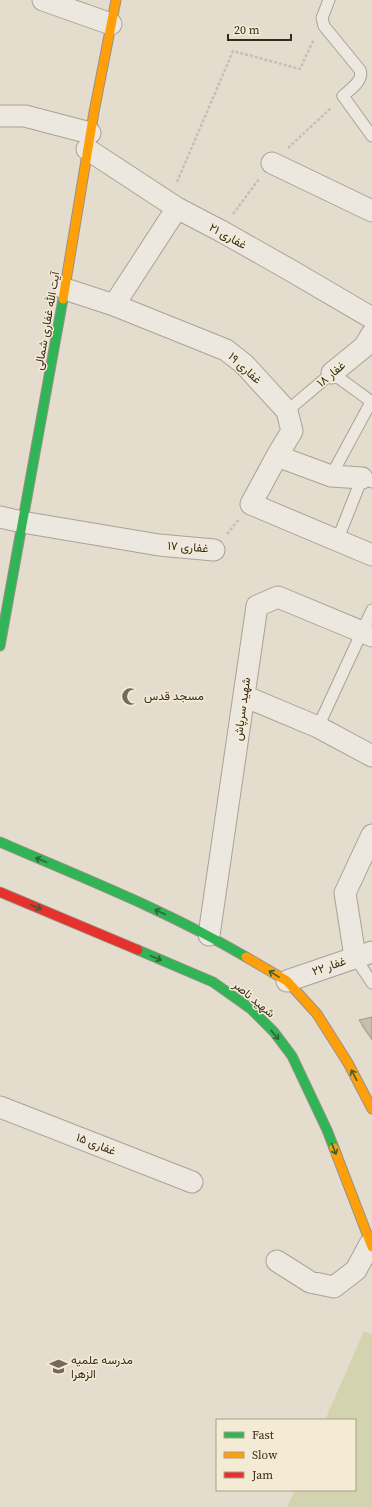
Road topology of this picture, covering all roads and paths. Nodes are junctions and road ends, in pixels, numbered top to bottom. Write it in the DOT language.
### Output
graph roads {
  1 [pos="43,0"];
  2 [pos="116,0"];
  3 [pos="329,0"];
  4 [pos="322,18"];
  5 [pos="111,24"];
  6 [pos="343,96"];
  7 [pos="0,116"];
  8 [pos="372,136"];
  9 [pos="89,141"];
  10 [pos="272,162"];
  11 [pos="172,205"];
  12 [pos="372,211"];
  13 [pos="221,231"];
  14 [pos="65,289"];
  15 [pos="114,305"];
  16 [pos="370,312"];
  17 [pos="372,334"];
  18 [pos="332,373"];
  19 [pos="371,402"];
  20 [pos="287,411"];
  21 [pos="277,456"];
  22 [pos="331,476"];
  23 [pos="367,480"];
  24 [pos="251,504"];
  25 [pos="0,517"];
  26 [pos="22,522"];
  27 [pos="338,541"];
  28 [pos="214,550"];
  29 [pos="372,555"];
  30 [pos="372,610"];
  31 [pos="367,634"];
  32 [pos="0,646"];
  33 [pos="244,696"];
  34 [pos="318,727"];
  35 [pos="372,756"];
  36 [pos="372,835"];
  37 [pos="0,842"];
  38 [pos="0,892"];
  39 [pos="209,935"];
  40 [pos="363,955"];
  41 [pos="287,981"];
  42 [pos="372,983"];
  43 [pos="0,1107"];
  44 [pos="372,1109"];
  45 [pos="192,1182"];
  46 [pos="372,1245"];
  47 [pos="277,1261"];
  1 -- 5 [label="street"];
  2 -- 5 [label="main road, آیت الله غفاری شمالی"];
  3 -- 4 [label="lane"];
  4 -- 6 [label="lane"];
  4 -- 11 [label="path"];
  5 -- 9 [label="main road, آیت الله غفاری شمالی"];
  6 -- 8 [label="lane"];
  6 -- 10 [label="path"];
  7 -- 9 [label="street, غفاری ۲۱"];
  9 -- 11 [label="street, غفاری ۲۱"];
  9 -- 14 [label="main road, آیت الله غفاری شمالی"];
  10 -- 12 [label="street"];
  10 -- 13 [label="path"];
  11 -- 13 [label="street, غفاری ۲۱"];
  11 -- 15 [label="street"];
  13 -- 16 [label="street, غفاری ۲۱"];
  14 -- 15 [label="street, غفاری ۱۹"];
  14 -- 26 [label="main road, آیت الله غفاری شمالی"];
  15 -- 20 [label="street, غفاری ۱۹"];
  17 -- 18 [label="street, غفار ۱۸"];
  18 -- 19 [label="lane"];
  18 -- 20 [label="lane, غفار ۱۸"];
  19 -- 22 [label="lane"];
  20 -- 21 [label="street, غفاری ۱۹"];
  21 -- 22 [label="street"];
  21 -- 24 [label="street, غفاری ۱۹"];
  22 -- 23 [label="street"];
  23 -- 27 [label="lane"];
  24 -- 27 [label="street"];
  24 -- 28 [label="path, غفاری ۱۷"];
  25 -- 26 [label="street, غفاری ۱۷"];
  26 -- 28 [label="street, غفاری ۱۷"];
  26 -- 32 [label="main road, آیت الله غفاری شمالی"];
  27 -- 29 [label="street"];
  30 -- 31 [label="lane"];
  31 -- 33 [label="street, شهید سرپاش"];
  31 -- 34 [label="lane"];
  33 -- 34 [label="street"];
  33 -- 39 [label="street, شهید سرپاش"];
  34 -- 35 [label="street"];
  36 -- 40 [label="street"];
  39 -- 37 [label="main road, one-way"];
  38 -- 46 [label="main road, شهید ناصر, one-way"];
  41 -- 39 [label="main road, one-way"];
  40 -- 41 [label="street, غفار ۲۲"];
  40 -- 42 [label="lane"];
  44 -- 41 [label="main road, one-way"];
  43 -- 45 [label="street, غفاری ۱۵"];
  46 -- 47 [label="street"];
}
